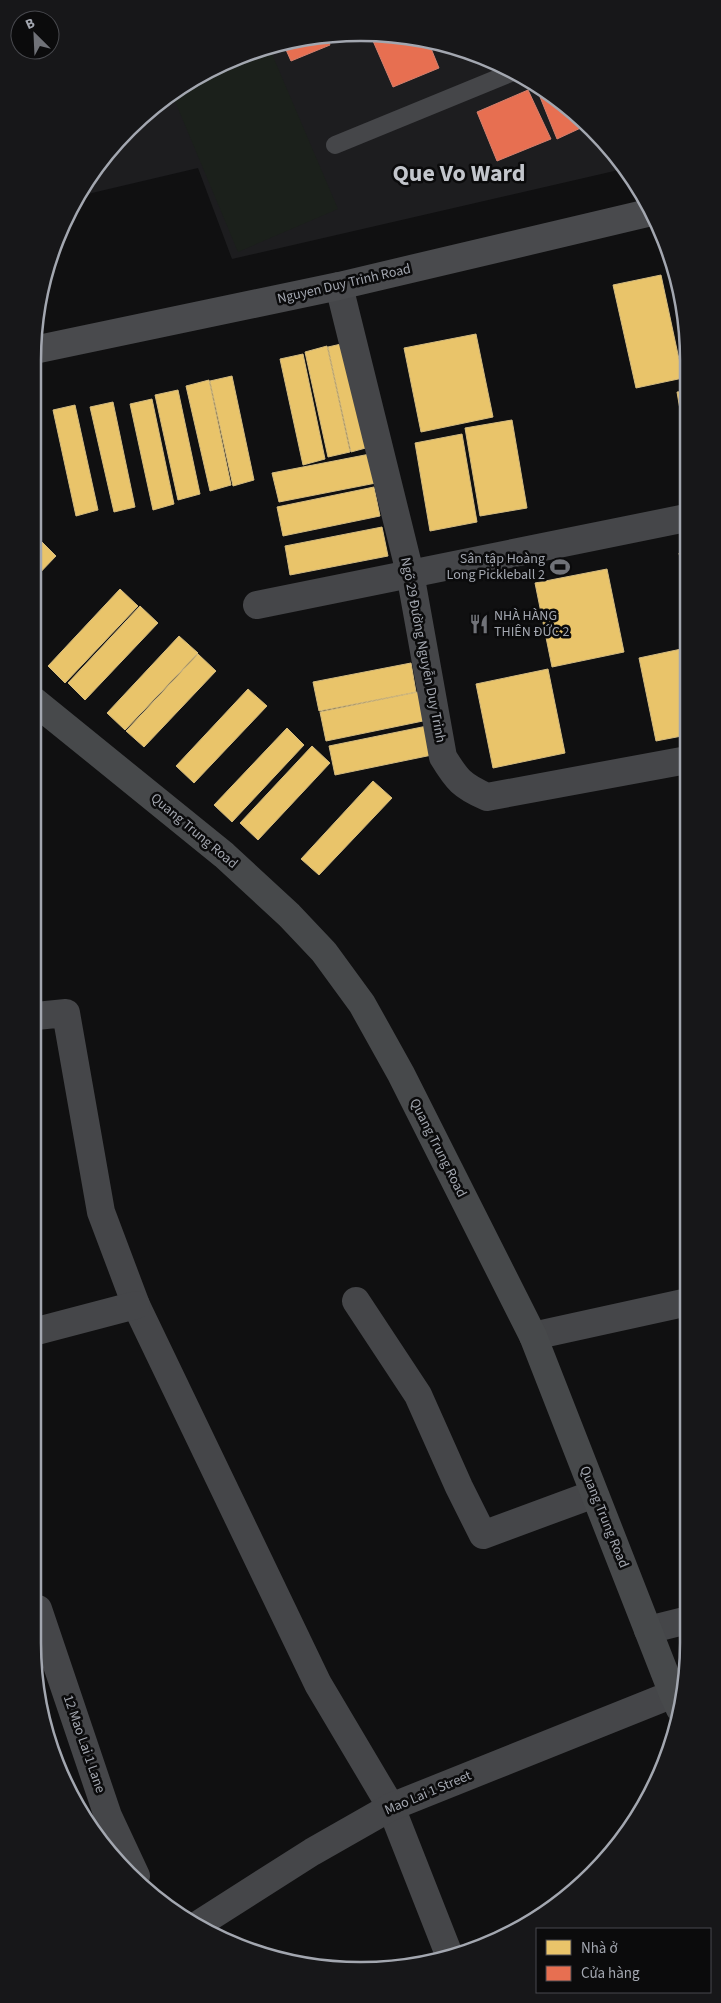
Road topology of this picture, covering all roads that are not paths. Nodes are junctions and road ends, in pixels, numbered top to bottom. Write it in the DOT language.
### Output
graph roads {
  1 [pos="505,75"];
  2 [pos="335,145"];
  3 [pos="644,214"];
  4 [pos="340,286"];
  5 [pos="42,348"];
  6 [pos="680,519"];
  7 [pos="410,573"];
  8 [pos="257,605"];
  9 [pos="41,706"];
  10 [pos="680,761"];
  11 [pos="41,1016"];
  12 [pos="356,1301"];
  13 [pos="680,1304"];
  14 [pos="136,1305"];
  15 [pos="41,1330"];
  16 [pos="533,1336"];
  17 [pos="594,1494"];
  18 [pos="41,1618"];
  19 [pos="680,1622"];
  20 [pos="648,1630"];
  21 [pos="675,1698"];
  22 [pos="674,1702"];
  23 [pos="391,1807"];
  24 [pos="130,1863"];
  25 [pos="204,1921"];
  26 [pos="447,1950"];
  1 -- 2 [label="lane"];
  3 -- 4 [label="street, Nguyen Duy Trinh Road"];
  4 -- 5 [label="street, Nguyen Duy Trinh Road"];
  4 -- 7 [label="street, Ngõ 29 Đường Nguyễn Duy Trinh"];
  6 -- 7 [label="street"];
  7 -- 8 [label="street"];
  7 -- 10 [label="street, Ngõ 29 Đường Nguyễn Duy Trinh"];
  9 -- 16 [label="main road, Quang Trung Road"];
  11 -- 14 [label="street"];
  12 -- 17 [label="street"];
  13 -- 16 [label="street"];
  14 -- 15 [label="street"];
  14 -- 23 [label="street"];
  16 -- 17 [label="main road, Quang Trung Road"];
  17 -- 20 [label="main road, Quang Trung Road"];
  18 -- 24 [label="street, 12 Mao Lai 1 Lane"];
  19 -- 20 [label="street"];
  20 -- 21 [label="main road, Quang Trung Road"];
  22 -- 23 [label="street, Mao Lai 1 Street"];
  23 -- 25 [label="street, Mao Lai 1 Street"];
  23 -- 26 [label="street"];
}
